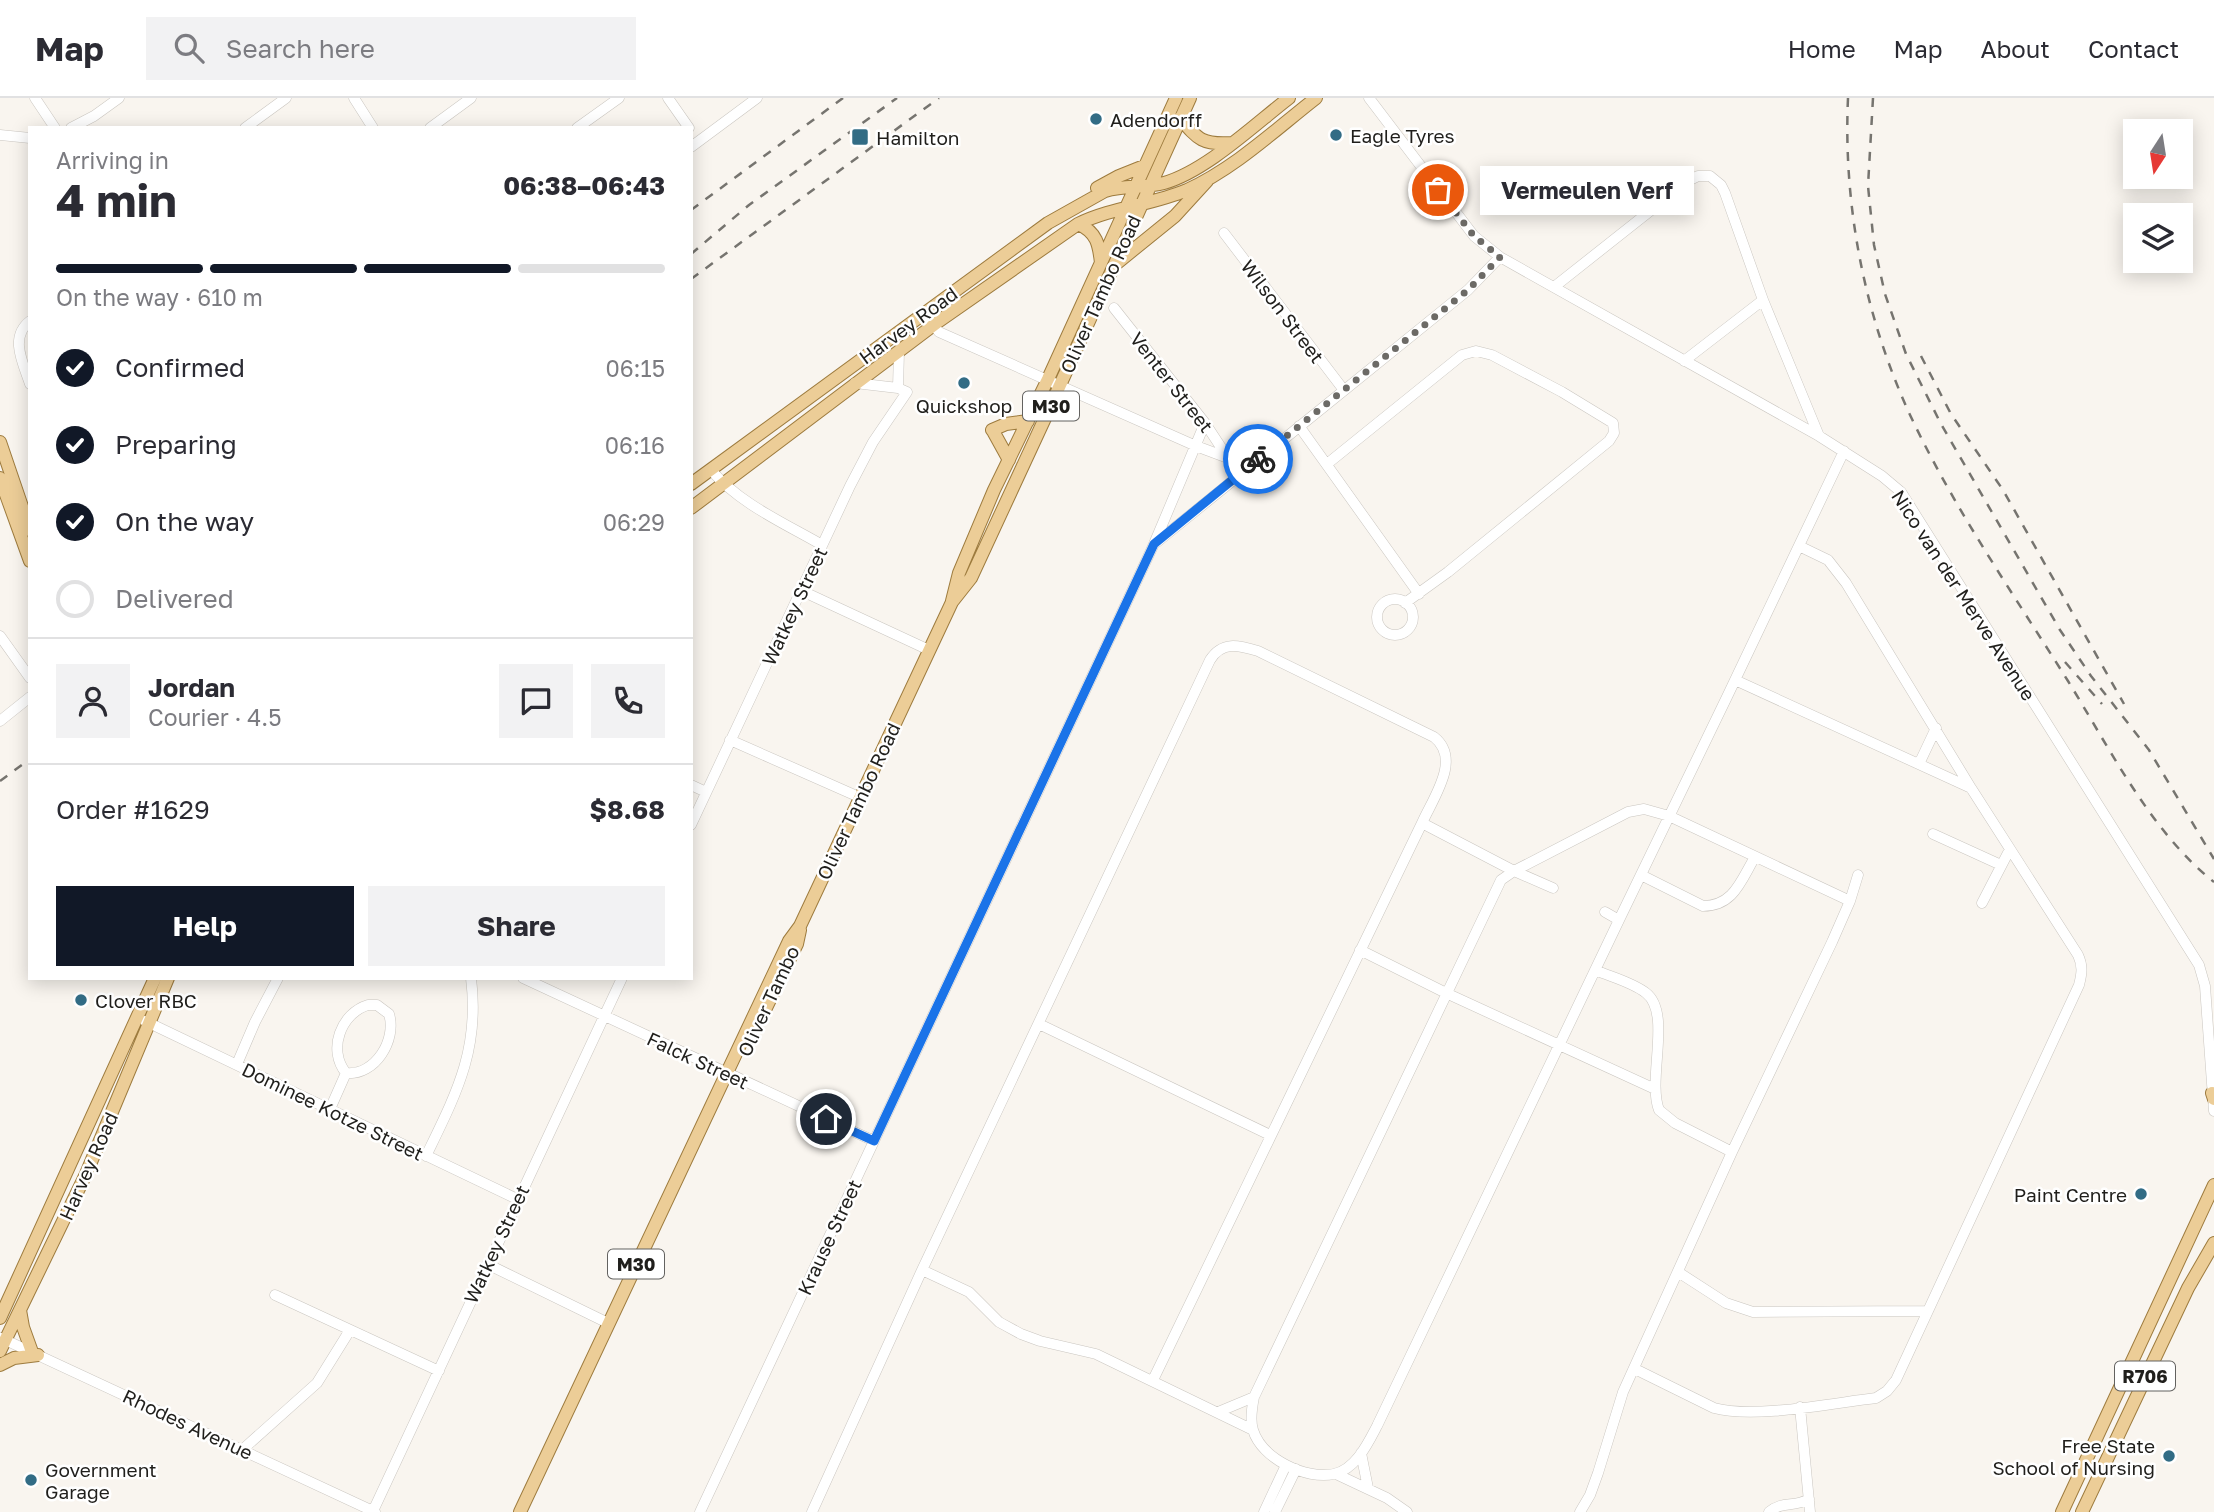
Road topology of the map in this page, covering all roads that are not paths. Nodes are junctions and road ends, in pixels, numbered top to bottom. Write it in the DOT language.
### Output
graph roads {
  1 [pos="35,98"];
  2 [pos="119,98"];
  3 [pos="286,98"];
  4 [pos="354,98"];
  5 [pos="471,98"];
  6 [pos="619,98"];
  7 [pos="668,98"];
  8 [pos="757,98"];
  9 [pos="1176,98"];
  10 [pos="1190,98"];
  11 [pos="1289,98"];
  12 [pos="1316,98"];
  13 [pos="1369,98"];
  14 [pos="1180,118"];
  15 [pos="54,126"];
  16 [pos="75,126"];
  17 [pos="248,126"];
  18 [pos="372,126"];
  19 [pos="433,126"];
  20 [pos="580,126"];
  21 [pos="688,126"];
  22 [pos="0,135"];
  23 [pos="28,138"];
  24 [pos="1231,143"];
  25 [pos="695,144"];
  26 [pos="1144,166"];
  27 [pos="1209,178"];
  28 [pos="1150,185"];
  29 [pos="1134,186"];
  30 [pos="1139,206"];
  31 [pos="1125,208"];
  32 [pos="1048,223"];
  33 [pos="1078,224"];
  34 [pos="1224,233"];
  35 [pos="1500,257"];
  36 [pos="1000,258"];
  37 [pos="1107,265"];
  38 [pos="1009,270"];
  39 [pos="1554,287"];
  40 [pos="1763,300"];
  41 [pos="1114,308"];
  42 [pos="928,311"];
  43 [pos="28,322"];
  44 [pos="933,325"];
  45 [pos="899,351"];
  46 [pos="1684,361"];
  47 [pos="28,376"];
  48 [pos="1054,382"];
  49 [pos="855,383"];
  50 [pos="1343,389"];
  51 [pos="903,390"];
  52 [pos="1028,421"];
  53 [pos="1205,423"];
  54 [pos="1299,426"];
  55 [pos="1819,436"];
  56 [pos="0,442"];
  57 [pos="1196,446"];
  58 [pos="1843,451"];
  59 [pos="1228,458"];
  60 [pos="1009,460"];
  61 [pos="1327,464"];
  62 [pos="1244,469"];
  63 [pos="711,470"];
  64 [pos="0,478"];
  65 [pos="693,483"];
  66 [pos="723,485"];
  67 [pos="693,507"];
  68 [pos="28,524"];
  69 [pos="1154,544"];
  70 [pos="822,545"];
  71 [pos="1799,546"];
  72 [pos="28,555"];
  73 [pos="802,591"];
  74 [pos="1419,594"];
  75 [pos="952,601"];
  76 [pos="1405,603"];
  77 [pos="0,636"];
  78 [pos="929,650"];
  79 [pos="28,675"];
  80 [pos="1735,680"];
  81 [pos="28,698"];
  82 [pos="0,721"];
  83 [pos="1936,728"];
  84 [pos="730,740"];
  85 [pos="1919,764"];
  86 [pos="693,786"];
  87 [pos="1972,788"];
  88 [pos="706,792"];
  89 [pos="859,797"];
  90 [pos="1669,816"];
  91 [pos="693,821"];
  92 [pos="1422,822"];
  93 [pos="1933,834"];
  94 [pos="2010,849"];
  95 [pos="1755,857"];
  96 [pos="2001,865"];
  97 [pos="1514,871"];
  98 [pos="1641,875"];
  99 [pos="1857,875"];
  100 [pos="1553,888"];
  101 [pos="1850,901"];
  102 [pos="1982,903"];
  103 [pos="1605,912"];
  104 [pos="1619,920"];
  105 [pos="800,926"];
  106 [pos="1360,950"];
  107 [pos="1595,970"];
  108 [pos="154,980"];
  109 [pos="167,980"];
  110 [pos="277,980"];
  111 [pos="471,980"];
  112 [pos="527,980"];
  113 [pos="621,980"];
  114 [pos="1446,993"];
  115 [pos="604,1016"];
  116 [pos="143,1020"];
  117 [pos="1039,1024"];
  118 [pos="1560,1044"];
  119 [pos="237,1064"];
  120 [pos="346,1073"];
  121 [pos="729,1074"];
  122 [pos="1655,1089"];
  123 [pos="2213,1096"];
  124 [pos="330,1109"];
  125 [pos="2214,1111"];
  126 [pos="1270,1135"];
  127 [pos="874,1141"];
  128 [pos="1732,1152"];
  129 [pos="426,1156"];
  130 [pos="2213,1189"];
  131 [pos="517,1199"];
  132 [pos="2214,1207"];
  133 [pos="2194,1227"];
  134 [pos="2214,1243"];
  135 [pos="487,1264"];
  136 [pos="922,1270"];
  137 [pos="1678,1272"];
  138 [pos="275,1295"];
  139 [pos="20,1309"];
  140 [pos="1928,1311"];
  141 [pos="0,1318"];
  142 [pos="608,1323"];
  143 [pos="350,1330"];
  144 [pos="2,1342"];
  145 [pos="35,1354"];
  146 [pos="0,1365"];
  147 [pos="1635,1369"];
  148 [pos="439,1371"];
  149 [pos="1153,1380"];
  150 [pos="1254,1397"];
  151 [pos="1800,1407"];
  152 [pos="1218,1412"];
  153 [pos="1253,1430"];
  154 [pos="242,1450"];
  155 [pos="1361,1453"];
  156 [pos="1291,1467"];
  157 [pos="1336,1474"];
  158 [pos="2076,1482"];
  159 [pos="1368,1488"];
  160 [pos="2091,1490"];
  161 [pos="1809,1499"];
  162 [pos="374,1512"];
  163 [pos="520,1512"];
  164 [pos="528,1512"];
  165 [pos="700,1512"];
  166 [pos="812,1512"];
  167 [pos="1264,1512"];
  168 [pos="1275,1512"];
  169 [pos="1407,1512"];
  170 [pos="1580,1512"];
  171 [pos="1769,1512"];
  172 [pos="1810,1512"];
  173 [pos="2062,1512"];
  174 [pos="2082,1512"];
  1 -- 15 [label="street"];
  2 -- 16 [label="street"];
  3 -- 17 [label="street"];
  4 -- 18 [label="street"];
  5 -- 19 [label="street"];
  6 -- 20 [label="street"];
  7 -- 21 [label="street"];
  8 -- 25 [label="street"];
  9 -- 26 [label="main road, Oliver Tambo Road / M30"];
  10 -- 14 [label="main road, Oliver Tambo Road / M30"];
  11 -- 24 [label="main road, Harvey Road"];
  12 -- 27 [label="main road"];
  13 -- 35 [label="street, Nico van der Merve Avenue"];
  14 -- 24 [label="main road"];
  14 -- 28 [label="main road, Oliver Tambo Road / M30"];
  22 -- 23 [label="street"];
  24 -- 28 [label="main road, Harvey Road"];
  26 -- 29 [label="main road, Oliver Tambo Road / M30"];
  26 -- 32 [label="main road"];
  27 -- 30 [label="main road, Harvey Road"];
  27 -- 37 [label="main road"];
  28 -- 29 [label="main road, Harvey Road"];
  28 -- 30 [label="main road, Oliver Tambo Road / M30"];
  29 -- 31 [label="main road, Oliver Tambo Road / M30"];
  29 -- 32 [label="main road, Harvey Road"];
  30 -- 31 [label="main road, Harvey Road"];
  30 -- 37 [label="main road, Oliver Tambo Road / M30"];
  31 -- 33 [label="main road, Harvey Road"];
  31 -- 37 [label="main road, Oliver Tambo Road / M30"];
  32 -- 36 [label="main road, Harvey Road"];
  33 -- 37 [label="main road"];
  33 -- 38 [label="main road, Harvey Road"];
  34 -- 50 [label="street, Wilson Street"];
  35 -- 39 [label="street, Nico van der Merve Avenue"];
  35 -- 50 [label="street, Krause Street"];
  36 -- 38 [label="main road"];
  36 -- 42 [label="main road, Harvey Road"];
  37 -- 48 [label="main road, Oliver Tambo Road / M30"];
  38 -- 44 [label="main road, Harvey Road"];
  39 -- 40 [label="street"];
  39 -- 46 [label="street, Nico van der Merve Avenue"];
  40 -- 46 [label="street"];
  40 -- 55 [label="street"];
  41 -- 53 [label="street, Venter Street"];
  42 -- 44 [label="street"];
  42 -- 63 [label="main road, Harvey Road"];
  43 -- 47 [label="street"];
  44 -- 45 [label="main road, Harvey Road"];
  44 -- 48 [label="street"];
  45 -- 49 [label="main road, Harvey Road"];
  45 -- 51 [label="street"];
  46 -- 55 [label="street, Nico van der Merve Avenue"];
  48 -- 52 [label="main road, Oliver Tambo Road / M30"];
  48 -- 57 [label="street"];
  48 -- 75 [label="main road, Oliver Tambo Road / M30"];
  49 -- 51 [label="street"];
  49 -- 66 [label="main road, Harvey Road"];
  50 -- 54 [label="street, Krause Street"];
  51 -- 70 [label="street, Watkey Street"];
  52 -- 60 [label="main road, Oliver Tambo Road / M30"];
  52 -- 60 [label="main road"];
  53 -- 57 [label="street, Krause Street"];
  53 -- 59 [label="street, Venter Street"];
  54 -- 61 [label="street"];
  54 -- 62 [label="street, Krause Street"];
  55 -- 58 [label="street, Nico van der Merve Avenue"];
  56 -- 68 [label="main road"];
  57 -- 59 [label="street"];
  57 -- 69 [label="street, Krause Street"];
  58 -- 71 [label="street"];
  58 -- 123 [label="street, Nico van der Merve Avenue"];
  59 -- 62 [label="street"];
  60 -- 75 [label="main road, Oliver Tambo Road / M30"];
  61 -- 74 [label="street"];
  61 -- 74 [label="street"];
  62 -- 69 [label="street, Krause Street"];
  63 -- 65 [label="main road, Harvey Road"];
  63 -- 66 [label="street"];
  64 -- 72 [label="main road"];
  66 -- 67 [label="main road, Harvey Road"];
  66 -- 70 [label="street"];
  69 -- 127 [label="street, Krause Street"];
  70 -- 73 [label="street, Watkey Street"];
  71 -- 80 [label="street"];
  71 -- 83 [label="street"];
  73 -- 78 [label="street"];
  73 -- 84 [label="street, Watkey Street"];
  74 -- 76 [label="street"];
  75 -- 78 [label="main road, Oliver Tambo Road / M30"];
  77 -- 79 [label="street"];
  78 -- 89 [label="main road, Oliver Tambo Road / M30"];
  80 -- 85 [label="street"];
  80 -- 90 [label="street"];
  81 -- 82 [label="street"];
  83 -- 85 [label="street"];
  83 -- 87 [label="street"];
  84 -- 88 [label="street, Watkey Street"];
  84 -- 89 [label="street"];
  85 -- 87 [label="street"];
  86 -- 88 [label="street"];
  87 -- 94 [label="street"];
  88 -- 91 [label="street, Watkey Street"];
  89 -- 105 [label="main road, Oliver Tambo Road / M30"];
  90 -- 95 [label="street"];
  90 -- 97 [label="street"];
  90 -- 98 [label="street"];
  92 -- 97 [label="street"];
  92 -- 106 [label="street"];
  92 -- 117 [label="street"];
  93 -- 96 [label="street"];
  94 -- 96 [label="street"];
  94 -- 140 [label="street"];
  95 -- 98 [label="street"];
  95 -- 101 [label="street"];
  96 -- 102 [label="street"];
  97 -- 100 [label="street"];
  97 -- 114 [label="street"];
  98 -- 104 [label="street"];
  99 -- 101 [label="street"];
  101 -- 128 [label="street"];
  103 -- 104 [label="street"];
  104 -- 107 [label="street"];
  105 -- 121 [label="main road, Oliver Tambo / M30"];
  106 -- 114 [label="street"];
  106 -- 126 [label="street"];
  107 -- 118 [label="street"];
  107 -- 122 [label="street"];
  108 -- 116 [label="main road, Harvey Road"];
  109 -- 116 [label="main road, Harvey Road"];
  110 -- 119 [label="street"];
  111 -- 129 [label="street"];
  112 -- 115 [label="street, Falck Street"];
  113 -- 115 [label="street, Watkey Street"];
  114 -- 118 [label="street"];
  114 -- 150 [label="street"];
  115 -- 121 [label="street, Falck Street"];
  115 -- 131 [label="street, Watkey Street"];
  116 -- 119 [label="street, Dominee Kotze Street"];
  116 -- 139 [label="main road, Harvey Road"];
  116 -- 141 [label="main road, Harvey Road"];
  117 -- 126 [label="street"];
  117 -- 136 [label="street"];
  118 -- 122 [label="street"];
  118 -- 155 [label="street"];
  119 -- 124 [label="street, Dominee Kotze Street"];
  120 -- 120 [label="street"];
  120 -- 124 [label="street"];
  121 -- 127 [label="street, Falck Street"];
  121 -- 142 [label="main road, Oliver Tambo / M30"];
  121 -- 164 [label="main road, Oliver Tambo / M30"];
  122 -- 128 [label="street"];
  123 -- 125 [label="street, Nico van der Merve Avenue"];
  124 -- 129 [label="street, Dominee Kotze Street"];
  126 -- 149 [label="street"];
  127 -- 165 [label="street, Krause Street"];
  128 -- 137 [label="street"];
  129 -- 131 [label="street, Dominee Kotze Street"];
  130 -- 133 [label="main road, R706"];
  131 -- 135 [label="street, Watkey Street"];
  132 -- 133 [label="main road"];
  133 -- 158 [label="main road, R706"];
  134 -- 160 [label="main road, R706"];
  135 -- 142 [label="street"];
  135 -- 148 [label="street, Watkey Street"];
  136 -- 149 [label="street"];
  136 -- 166 [label="street"];
  137 -- 140 [label="street"];
  137 -- 147 [label="street"];
  138 -- 143 [label="street"];
  139 -- 144 [label="main road, Harvey Road"];
  139 -- 145 [label="main road"];
  140 -- 151 [label="street"];
  142 -- 163 [label="main road, Oliver Tambo / M30"];
  143 -- 148 [label="street"];
  143 -- 154 [label="street"];
  144 -- 145 [label="street, Rhodes Avenue"];
  145 -- 146 [label="main road"];
  145 -- 154 [label="street, Rhodes Avenue"];
  147 -- 151 [label="street"];
  147 -- 170 [label="street"];
  148 -- 162 [label="street, Watkey Street"];
  149 -- 152 [label="street"];
  150 -- 152 [label="street"];
  150 -- 153 [label="street"];
  151 -- 161 [label="street"];
  152 -- 153 [label="street"];
  153 -- 156 [label="street"];
  154 -- 162 [label="street, Rhodes Avenue"];
  155 -- 157 [label="street"];
  155 -- 159 [label="street"];
  156 -- 157 [label="street"];
  156 -- 167 [label="street"];
  156 -- 168 [label="street"];
  157 -- 159 [label="street"];
  158 -- 160 [label="main road"];
  158 -- 173 [label="main road, R706"];
  159 -- 169 [label="street"];
  160 -- 174 [label="main road, R706"];
  161 -- 171 [label="street"];
  161 -- 172 [label="street"];
}
